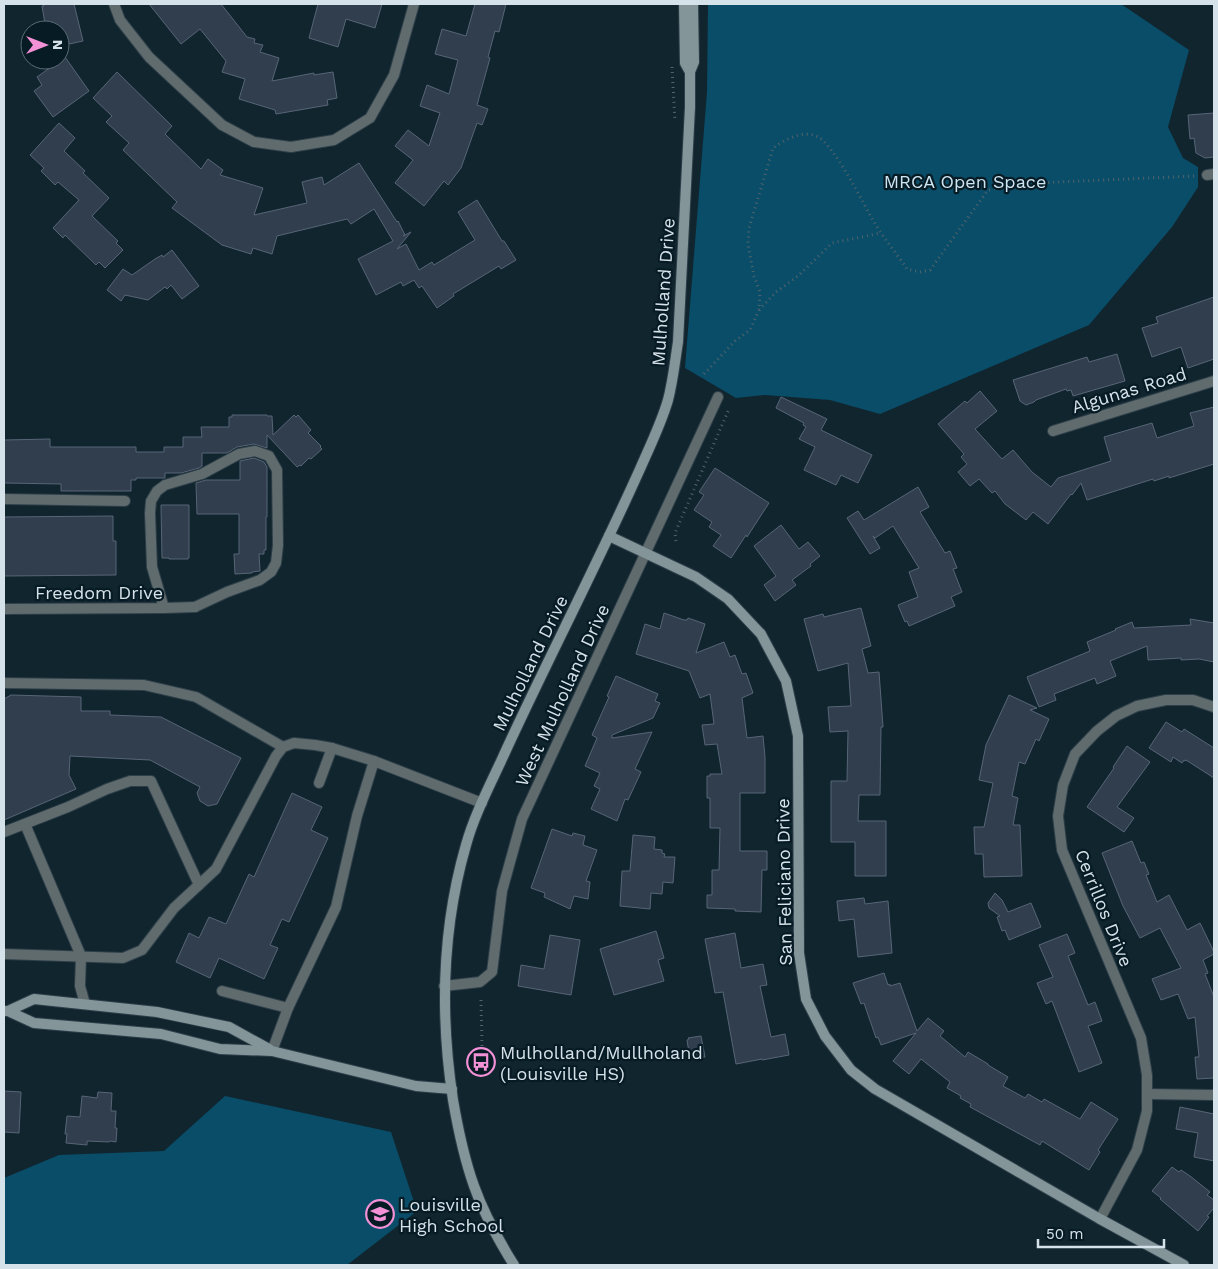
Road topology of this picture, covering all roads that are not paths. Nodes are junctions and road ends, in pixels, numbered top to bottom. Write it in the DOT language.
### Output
graph roads {
  1 [pos="114,4"];
  2 [pos="414,4"];
  3 [pos="684,4"];
  4 [pos="693,4"];
  5 [pos="690,72"];
  6 [pos="1214,381"];
  7 [pos="718,397"];
  8 [pos="1053,431"];
  9 [pos="4,499"];
  10 [pos="125,501"];
  11 [pos="609,536"];
  12 [pos="646,553"];
  13 [pos="164,608"];
  14 [pos="4,609"];
  15 [pos="4,683"];
  16 [pos="1214,706"];
  17 [pos="283,747"];
  18 [pos="332,748"];
  19 [pos="374,761"];
  20 [pos="319,783"];
  21 [pos="482,803"];
  22 [pos="25,824"];
  23 [pos="4,832"];
  24 [pos="199,885"];
  25 [pos="4,954"];
  26 [pos="81,956"];
  27 [pos="444,986"];
  28 [pos="222,991"];
  29 [pos="85,1004"];
  30 [pos="288,1008"];
  31 [pos="6,1011"];
  32 [pos="272,1050"];
  33 [pos="452,1089"];
  34 [pos="1147,1094"];
  35 [pos="1214,1095"];
  36 [pos="1100,1219"];
  37 [pos="514,1265"];
  38 [pos="1184,1265"];
  1 -- 2 [label="street"];
  3 -- 5 [label="main road, Mulholland Drive"];
  4 -- 5 [label="main road, Mulholland Drive"];
  5 -- 11 [label="main road, Mulholland Drive"];
  6 -- 8 [label="street, Algunas Road"];
  7 -- 12 [label="street, West Mulholland Drive"];
  9 -- 10 [label="street"];
  11 -- 12 [label="main road, San Feliciano Drive"];
  11 -- 21 [label="main road, Mulholland Drive"];
  12 -- 27 [label="street, West Mulholland Drive"];
  12 -- 36 [label="main road, San Feliciano Drive"];
  13 -- 13 [label="street, Freedom Drive"];
  13 -- 14 [label="street, Freedom Drive"];
  15 -- 17 [label="street"];
  16 -- 34 [label="street, Cerrillos Drive"];
  17 -- 18 [label="street"];
  17 -- 24 [label="street"];
  18 -- 19 [label="street"];
  18 -- 20 [label="street"];
  19 -- 21 [label="street"];
  19 -- 30 [label="street"];
  21 -- 27 [label="main road, Mulholland Drive"];
  22 -- 23 [label="street"];
  22 -- 24 [label="street"];
  22 -- 26 [label="street"];
  24 -- 26 [label="street"];
  25 -- 26 [label="street"];
  26 -- 29 [label="street"];
  27 -- 33 [label="main road, Mulholland Drive"];
  28 -- 30 [label="street"];
  29 -- 31 [label="main road"];
  29 -- 32 [label="main road"];
  30 -- 32 [label="street"];
  31 -- 32 [label="main road"];
  32 -- 33 [label="main road"];
  33 -- 37 [label="main road, Mulholland Drive"];
  34 -- 35 [label="street"];
  34 -- 36 [label="street, Cerrillos Drive"];
  36 -- 38 [label="main road, San Feliciano Drive"];
}
